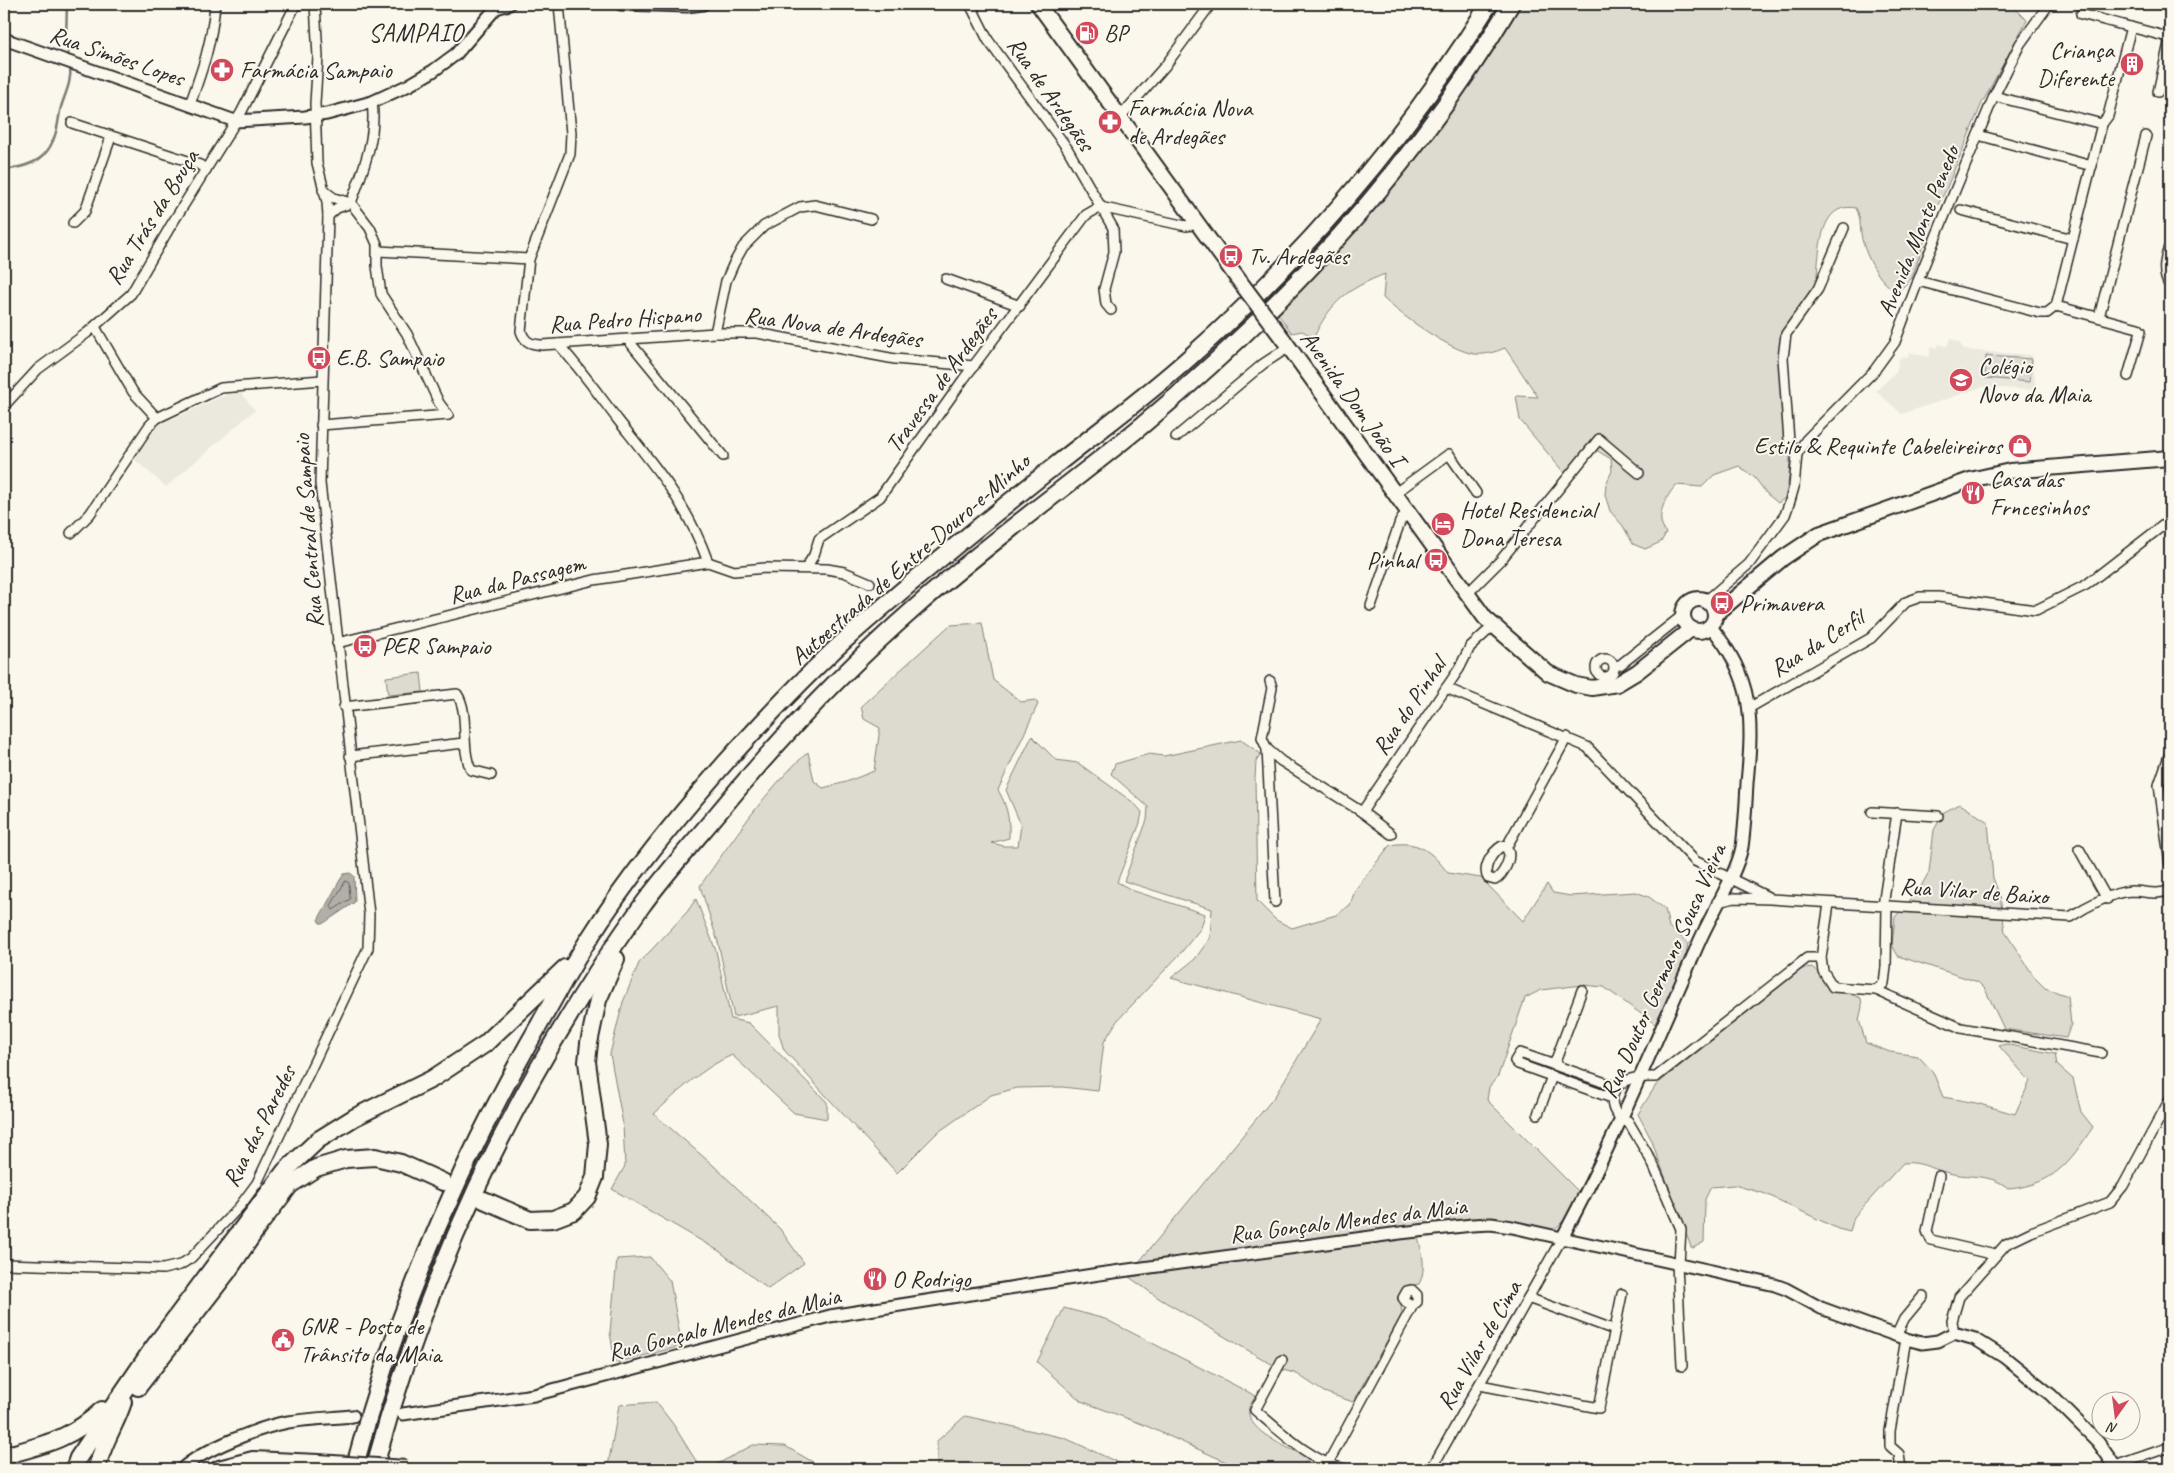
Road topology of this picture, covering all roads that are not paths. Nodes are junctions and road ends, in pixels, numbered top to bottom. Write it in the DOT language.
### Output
graph roads {
  1 [pos="216,4"];
  2 [pos="296,4"];
  3 [pos="316,4"];
  4 [pos="509,4"];
  5 [pos="558,4"];
  6 [pos="621,4"];
  7 [pos="703,4"];
  8 [pos="970,4"];
  9 [pos="1038,4"];
  10 [pos="1211,4"];
  11 [pos="1489,4"];
  12 [pos="1511,4"];
  13 [pos="2049,4"];
  14 [pos="492,6"];
  15 [pos="2081,14"];
  16 [pos="2131,27"];
  17 [pos="4,39"];
  18 [pos="2158,92"];
  19 [pos="1994,96"];
  20 [pos="372,102"];
  21 [pos="190,104"];
  22 [pos="315,116"];
  23 [pos="1121,116"];
  24 [pos="235,121"];
  25 [pos="72,123"];
  26 [pos="2102,124"];
  27 [pos="1978,135"];
  28 [pos="2146,136"];
  29 [pos="111,137"];
  30 [pos="2092,166"];
  31 [pos="206,170"];
  32 [pos="324,190"];
  33 [pos="351,203"];
  34 [pos="1100,207"];
  35 [pos="1961,210"];
  36 [pos="328,216"];
  37 [pos="872,218"];
  38 [pos="73,223"];
  39 [pos="1198,224"];
  40 [pos="1844,228"];
  41 [pos="2073,239"];
  42 [pos="2170,244"];
  43 [pos="378,251"];
  44 [pos="529,259"];
  45 [pos="946,279"];
  46 [pos="1918,281"];
  47 [pos="2170,286"];
  48 [pos="1020,306"];
  49 [pos="2056,306"];
  50 [pos="1111,310"];
  51 [pos="2099,316"];
  52 [pos="95,327"];
  53 [pos="716,333"];
  54 [pos="628,340"];
  55 [pos="1286,343"];
  56 [pos="558,344"];
  57 [pos="974,366"];
  58 [pos="2128,376"];
  59 [pos="322,380"];
  60 [pos="4,406"];
  61 [pos="157,418"];
  62 [pos="320,425"];
  63 [pos="1176,437"];
  64 [pos="1797,454"];
  65 [pos="722,456"];
  66 [pos="2170,458"];
  67 [pos="1638,472"];
  68 [pos="1476,493"];
  69 [pos="1394,494"];
  70 [pos="1407,511"];
  71 [pos="2170,520"];
  72 [pos="71,533"];
  73 [pos="708,562"];
  74 [pos="806,568"];
  75 [pos="870,583"];
  76 [pos="1723,585"];
  77 [pos="1467,594"];
  78 [pos="1735,597"];
  79 [pos="1707,600"];
  80 [pos="1371,606"];
  81 [pos="1683,615"];
  82 [pos="1713,621"];
  83 [pos="1493,626"];
  84 [pos="1691,629"];
  85 [pos="337,643"];
  86 [pos="1614,666"];
  87 [pos="1270,681"];
  88 [pos="1446,688"];
  89 [pos="344,706"];
  90 [pos="1749,708"];
  91 [pos="1567,737"];
  92 [pos="464,742"];
  93 [pos="1266,749"];
  94 [pos="2170,753"];
  95 [pos="350,756"];
  96 [pos="491,775"];
  97 [pos="1362,812"];
  98 [pos="1872,812"];
  99 [pos="1897,813"];
  100 [pos="1938,816"];
  101 [pos="1391,834"];
  102 [pos="1506,848"];
  103 [pos="2079,849"];
  104 [pos="2170,864"];
  105 [pos="1729,879"];
  106 [pos="2170,890"];
  107 [pos="1770,899"];
  108 [pos="2107,899"];
  109 [pos="1275,902"];
  110 [pos="1717,902"];
  111 [pos="1829,904"];
  112 [pos="642,905"];
  113 [pos="1885,906"];
  114 [pos="587,941"];
  115 [pos="1821,958"];
  116 [pos="360,963"];
  117 [pos="1582,990"];
  118 [pos="1876,990"];
  119 [pos="2101,1053"];
  120 [pos="1554,1065"];
  121 [pos="1552,1076"];
  122 [pos="1640,1077"];
  123 [pos="1617,1088"];
  124 [pos="1612,1098"];
  125 [pos="2170,1099"];
  126 [pos="1538,1114"];
  127 [pos="1621,1120"];
  128 [pos="1939,1176"];
  129 [pos="443,1182"];
  130 [pos="484,1200"];
  131 [pos="1562,1238"];
  132 [pos="1995,1255"];
  133 [pos="4,1264"];
  134 [pos="1678,1264"];
  135 [pos="1622,1294"];
  136 [pos="1923,1296"];
  137 [pos="1528,1298"];
  138 [pos="1413,1305"];
  139 [pos="1615,1330"];
  140 [pos="1954,1333"];
  141 [pos="1901,1337"];
  142 [pos="1282,1360"];
  143 [pos="1682,1366"];
  144 [pos="130,1381"];
  145 [pos="1480,1385"];
  146 [pos="123,1402"];
  147 [pos="403,1414"];
  148 [pos="354,1416"];
  149 [pos="2170,1447"];
  150 [pos="4,1456"];
  151 [pos="1328,1463"];
  152 [pos="2116,1467"];
  153 [pos="74,1469"];
  154 [pos="82,1469"];
  155 [pos="97,1469"];
  156 [pos="182,1469"];
  157 [pos="218,1469"];
  158 [pos="354,1469"];
  159 [pos="374,1469"];
  160 [pos="406,1469"];
  161 [pos="1345,1469"];
  162 [pos="1428,1469"];
  163 [pos="1901,1469"];
  1 -- 21 [label="street"];
  2 -- 24 [label="street, Rua Trás da Bouça"];
  3 -- 22 [label="street, Rua Central de Sampaio"];
  4 -- 14 [label="street, Rua Simões Lopes"];
  5 -- 44 [label="street, Rua Pedro Hispano"];
  6 -- 7 [label="street"];
  8 -- 34 [label="street, Rua de Ardegães"];
  9 -- 23 [label="main road, Avenida Dom João I"];
  10 -- 23 [label="street"];
  11 -- 114 [label="highway, Autoestrada de Entre-Douro-e-Minho"];
  12 -- 112 [label="highway, Autoestrada de Entre-Douro-e-Minho"];
  13 -- 19 [label="street, Avenida Monte Penedo"];
  14 -- 20 [label="street, Rua Simões Lopes"];
  15 -- 16 [label="street"];
  16 -- 18 [label="street"];
  16 -- 26 [label="street"];
  17 -- 21 [label="street, Rua Simões Lopes"];
  19 -- 26 [label="street"];
  19 -- 27 [label="street, Avenida Monte Penedo"];
  20 -- 22 [label="street, Rua Simões Lopes"];
  20 -- 33 [label="street"];
  21 -- 24 [label="street, Rua Simões Lopes"];
  22 -- 24 [label="street, Rua Simões Lopes"];
  22 -- 32 [label="street, Rua Central de Sampaio"];
  23 -- 39 [label="main road, Avenida Dom João I"];
  24 -- 31 [label="street, Rua Trás da Bouça"];
  25 -- 29 [label="street"];
  26 -- 30 [label="street"];
  27 -- 30 [label="street"];
  27 -- 46 [label="street, Avenida Monte Penedo"];
  28 -- 51 [label="street"];
  29 -- 31 [label="street"];
  29 -- 38 [label="street"];
  30 -- 41 [label="street"];
  31 -- 52 [label="street, Rua Trás da Bouça"];
  32 -- 33 [label="street"];
  32 -- 36 [label="street, Rua Central de Sampaio"];
  33 -- 36 [label="street"];
  33 -- 43 [label="street"];
  34 -- 39 [label="street"];
  34 -- 48 [label="street, Travessa de Ardegães"];
  34 -- 50 [label="street, Rua de Ardegães"];
  35 -- 41 [label="street"];
  36 -- 59 [label="street, Rua Central de Sampaio"];
  37 -- 53 [label="street"];
  39 -- 55 [label="main road, Avenida Dom João I, bridge"];
  40 -- 64 [label="street"];
  41 -- 49 [label="street"];
  42 -- 47 [label="street"];
  43 -- 44 [label="street"];
  43 -- 62 [label="street"];
  44 -- 56 [label="street, Rua Pedro Hispano"];
  45 -- 48 [label="street"];
  46 -- 49 [label="street"];
  46 -- 64 [label="street, Avenida Monte Penedo"];
  48 -- 57 [label="street, Travessa de Ardegães"];
  49 -- 51 [label="street"];
  51 -- 58 [label="street"];
  52 -- 60 [label="street, Rua Trás da Bouça"];
  52 -- 61 [label="street"];
  53 -- 54 [label="street, Rua Pedro Hispano"];
  53 -- 57 [label="street, Rua Nova de Ardegães"];
  54 -- 56 [label="street, Rua Pedro Hispano"];
  54 -- 65 [label="street"];
  55 -- 63 [label="street"];
  55 -- 69 [label="main road, Avenida Dom João I"];
  56 -- 73 [label="street"];
  57 -- 74 [label="street, Travessa de Ardegães"];
  59 -- 61 [label="street"];
  59 -- 62 [label="street, Rua Central de Sampaio"];
  61 -- 72 [label="street"];
  62 -- 85 [label="street, Rua Central de Sampaio"];
  64 -- 76 [label="street"];
  66 -- 78 [label="main road"];
  67 -- 77 [label="street"];
  68 -- 69 [label="street"];
  69 -- 70 [label="main road, Avenida Dom João I"];
  70 -- 77 [label="main road, Avenida Dom João I"];
  70 -- 80 [label="street"];
  71 -- 90 [label="street, Rua da Cerfil"];
  73 -- 74 [label="street"];
  73 -- 85 [label="street, Rua da Passagem"];
  74 -- 75 [label="street"];
  76 -- 78 [label="street"];
  76 -- 79 [label="street"];
  77 -- 83 [label="main road, Avenida Dom João I"];
  78 -- 82 [label="main road"];
  79 -- 81 [label="main road"];
  79 -- 82 [label="main road"];
  81 -- 84 [label="main road"];
  81 -- 86 [label="street"];
  82 -- 84 [label="main road"];
  82 -- 90 [label="street, Rua Doutor Germano Sousa Vieira"];
  83 -- 84 [label="main road, Avenida Dom João I"];
  83 -- 88 [label="street, Rua do Pinhal"];
  85 -- 89 [label="street, Rua Central de Sampaio"];
  87 -- 93 [label="street"];
  88 -- 91 [label="street, Rua Vilar de Baixo"];
  88 -- 97 [label="street, Rua do Pinhal"];
  89 -- 92 [label="street"];
  89 -- 95 [label="street, Rua Central de Sampaio"];
  90 -- 105 [label="street, Rua Doutor Germano Sousa Vieira"];
  91 -- 102 [label="street"];
  91 -- 105 [label="street, Rua Vilar de Baixo"];
  92 -- 95 [label="street"];
  92 -- 96 [label="street"];
  93 -- 97 [label="street"];
  93 -- 109 [label="street"];
  94 -- 104 [label="street"];
  95 -- 116 [label="street, Rua Central de Sampaio"];
  97 -- 101 [label="street"];
  98 -- 99 [label="street"];
  99 -- 100 [label="street"];
  99 -- 113 [label="street"];
  103 -- 108 [label="street"];
  105 -- 107 [label="street, Rua Vilar de Baixo"];
  105 -- 110 [label="street, Rua Doutor Germano Sousa Vieira"];
  106 -- 108 [label="street, Rua Vilar de Baixo"];
  107 -- 110 [label="street, Rua Vilar de Baixo"];
  107 -- 111 [label="street, Rua Vilar de Baixo"];
  108 -- 113 [label="street, Rua Vilar de Baixo"];
  110 -- 122 [label="street, Rua Doutor Germano Sousa Vieira"];
  111 -- 113 [label="street, Rua Vilar de Baixo"];
  111 -- 115 [label="street"];
  112 -- 130 [label="highway"];
  112 -- 159 [label="highway, Autoestrada de Entre-Douro-e-Minho"];
  113 -- 118 [label="street"];
  114 -- 144 [label="highway"];
  114 -- 158 [label="highway, Autoestrada de Entre-Douro-e-Minho"];
  115 -- 118 [label="street"];
  115 -- 122 [label="street"];
  116 -- 133 [label="street, Rua das Paredes"];
  117 -- 120 [label="street"];
  118 -- 119 [label="street"];
  120 -- 121 [label="street"];
  120 -- 123 [label="street"];
  121 -- 124 [label="street"];
  121 -- 126 [label="street"];
  122 -- 123 [label="street"];
  122 -- 127 [label="street, Rua Doutor Germano Sousa Vieira"];
  123 -- 124 [label="street"];
  124 -- 127 [label="street"];
  125 -- 132 [label="street"];
  127 -- 131 [label="street, Rua Doutor Germano Sousa Vieira"];
  127 -- 134 [label="street"];
  128 -- 132 [label="street"];
  129 -- 146 [label="highway"];
  131 -- 134 [label="street, Rua Gonçalo Mendes da Maia"];
  131 -- 137 [label="street, Rua Vilar de Cima"];
  131 -- 147 [label="street, Rua Gonçalo Mendes da Maia"];
  132 -- 140 [label="street"];
  134 -- 141 [label="street, Rua Gonçalo Mendes da Maia"];
  134 -- 143 [label="street"];
  135 -- 139 [label="street"];
  136 -- 141 [label="street"];
  137 -- 139 [label="street"];
  137 -- 145 [label="street, Rua Vilar de Cima"];
  138 -- 151 [label="street"];
  139 -- 145 [label="street"];
  140 -- 141 [label="street, Rua Gonçalo Mendes da Maia"];
  140 -- 152 [label="street"];
  141 -- 163 [label="street"];
  142 -- 151 [label="street"];
  144 -- 150 [label="highway"];
  144 -- 153 [label="highway"];
  145 -- 162 [label="street, Rua Vilar de Cima"];
  146 -- 154 [label="highway"];
  146 -- 155 [label="highway"];
  148 -- 156 [label="street"];
  149 -- 152 [label="street"];
  151 -- 161 [label="street"];
  157 -- 160 [label="highway, bridge"];
}
